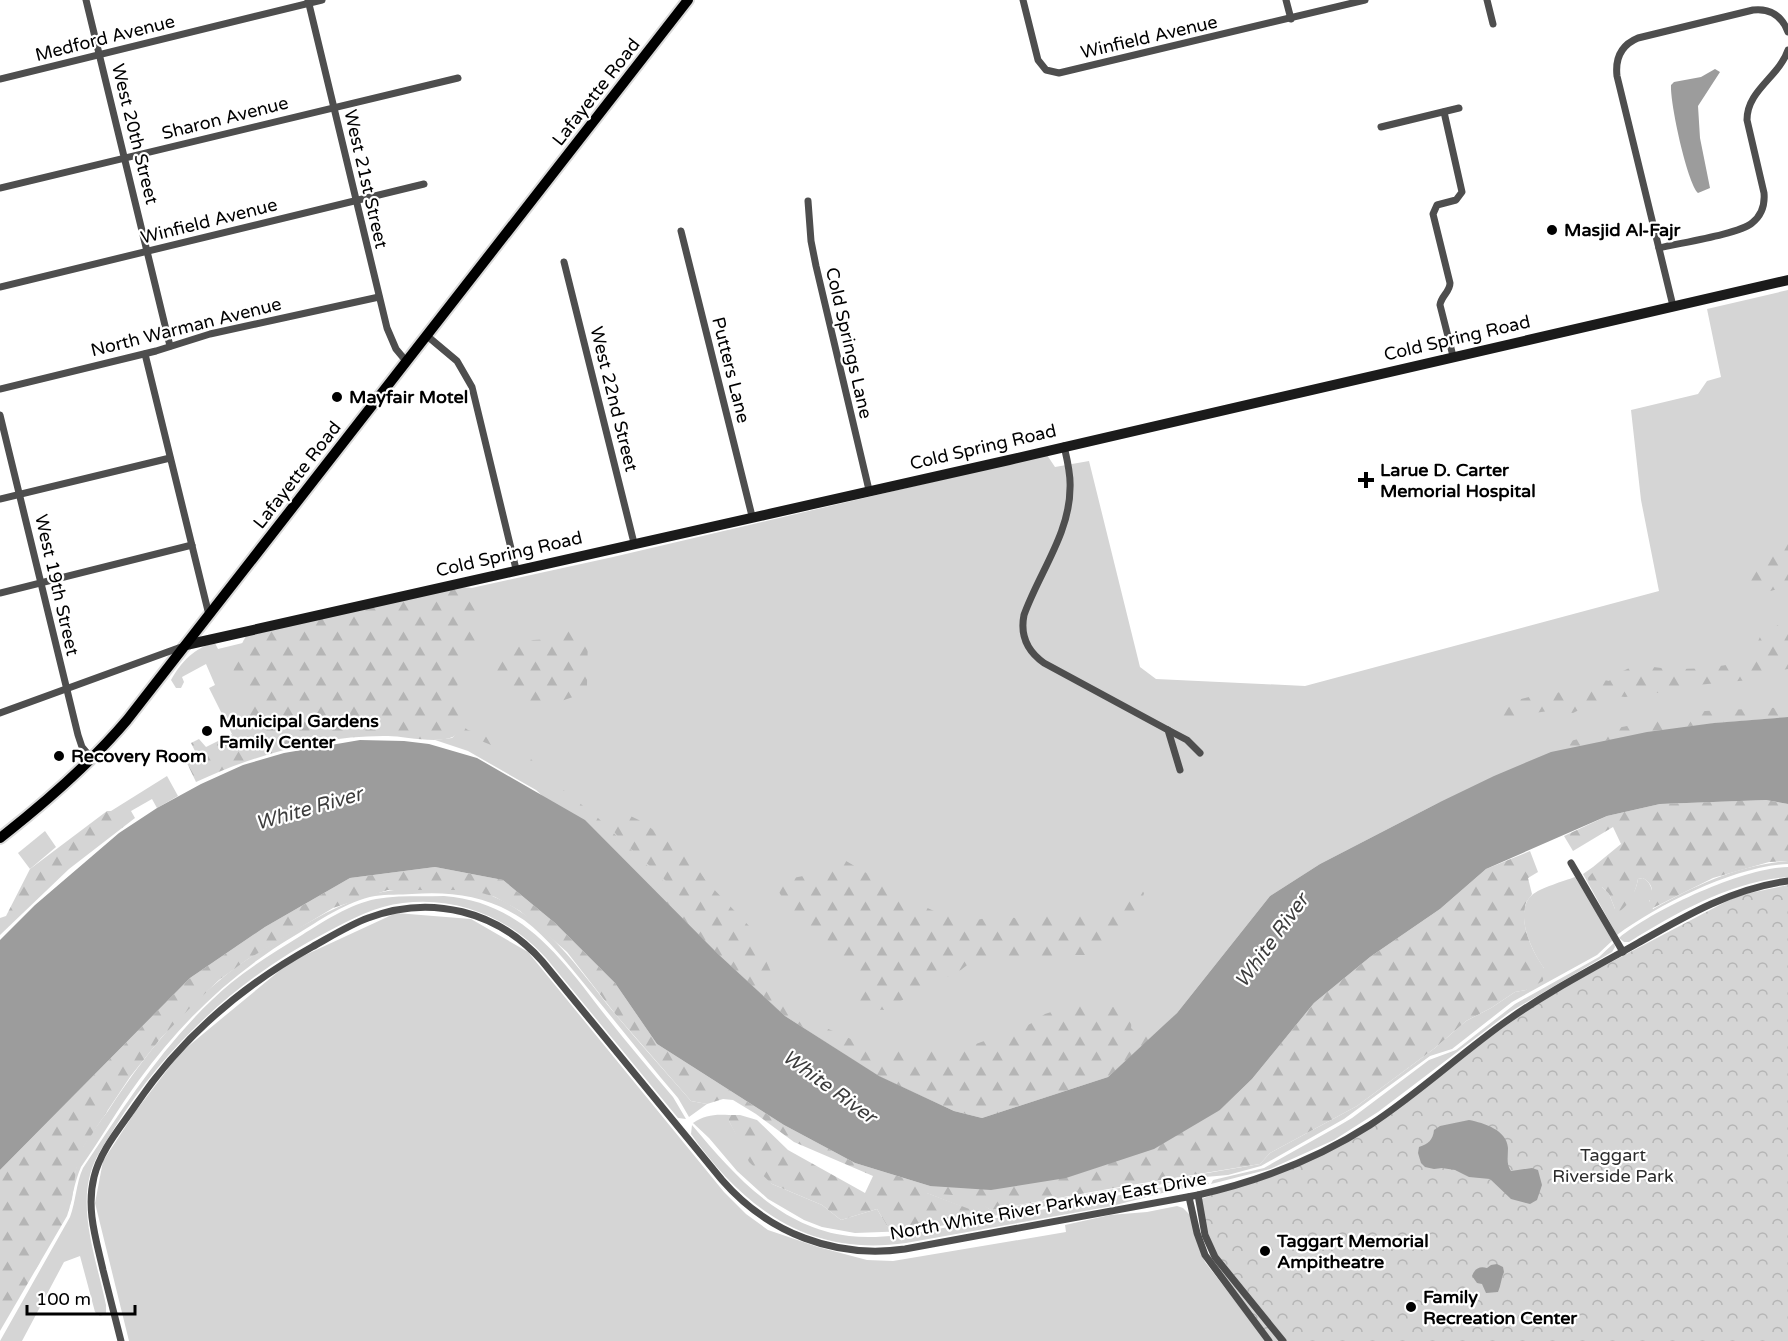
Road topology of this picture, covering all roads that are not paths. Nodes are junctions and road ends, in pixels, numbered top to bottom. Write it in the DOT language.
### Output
graph roads {
  1 [pos="86,0"];
  2 [pos="322,0"];
  3 [pos="688,0"];
  4 [pos="1023,0"];
  5 [pos="1286,0"];
  6 [pos="1365,0"];
  7 [pos="1488,0"];
  8 [pos="309,2"];
  9 [pos="1291,19"];
  10 [pos="1493,24"];
  11 [pos="1788,32"];
  12 [pos="1788,50"];
  13 [pos="100,55"];
  14 [pos="458,78"];
  15 [pos="0,79"];
  16 [pos="334,107"];
  17 [pos="1459,108"];
  18 [pos="1444,112"];
  19 [pos="1381,127"];
  20 [pos="125,158"];
  21 [pos="424,184"];
  22 [pos="0,188"];
  23 [pos="356,201"];
  24 [pos="808,201"];
  25 [pos="681,231"];
  26 [pos="1659,248"];
  27 [pos="148,251"];
  28 [pos="564,262"];
  29 [pos="1788,280"];
  30 [pos="0,287"];
  31 [pos="379,297"];
  32 [pos="1673,306"];
  33 [pos="426,335"];
  34 [pos="170,346"];
  35 [pos="145,354"];
  36 [pos="1453,356"];
  37 [pos="406,360"];
  38 [pos="0,389"];
  39 [pos="0,415"];
  40 [pos="1064,446"];
  41 [pos="170,458"];
  42 [pos="869,490"];
  43 [pos="20,494"];
  44 [pos="0,499"];
  45 [pos="752,516"];
  46 [pos="634,543"];
  47 [pos="192,545"];
  48 [pos="516,569"];
  49 [pos="42,583"];
  50 [pos="0,593"];
  51 [pos="209,615"];
  52 [pos="186,645"];
  53 [pos="66,688"];
  54 [pos="0,713"];
  55 [pos="1168,730"];
  56 [pos="1200,753"];
  57 [pos="92,759"];
  58 [pos="1180,770"];
  59 [pos="0,838"];
  60 [pos="1571,863"];
  61 [pos="1788,881"];
  62 [pos="1623,952"];
  63 [pos="1198,1195"];
  64 [pos="1189,1197"];
  65 [pos="121,1341"];
  66 [pos="1269,1341"];
  67 [pos="1283,1341"];
  1 -- 13 [label="street, West 20th Street"];
  2 -- 8 [label="street, Medford Avenue"];
  3 -- 33 [label="main road, Lafayette Road"];
  4 -- 9 [label="street, Winfield Avenue"];
  5 -- 9 [label="street"];
  6 -- 9 [label="street, Winfield Avenue"];
  7 -- 10 [label="street"];
  8 -- 13 [label="street, Medford Avenue"];
  8 -- 16 [label="street, West 21st Street"];
  11 -- 26 [label="street"];
  12 -- 26 [label="street"];
  13 -- 15 [label="street, Medford Avenue"];
  13 -- 20 [label="street, West 20th Street"];
  14 -- 16 [label="street, Sharon Avenue"];
  16 -- 20 [label="street, Sharon Avenue"];
  16 -- 23 [label="street, West 21st Street"];
  17 -- 18 [label="street"];
  18 -- 19 [label="street"];
  18 -- 36 [label="street"];
  20 -- 22 [label="street, Sharon Avenue"];
  20 -- 27 [label="street, West 20th Street"];
  21 -- 23 [label="street, Winfield Avenue"];
  23 -- 27 [label="street, Winfield Avenue"];
  23 -- 31 [label="street, West 21st Street"];
  24 -- 42 [label="street, Cold Springs Lane"];
  25 -- 45 [label="street, Putters Lane"];
  26 -- 32 [label="street"];
  27 -- 30 [label="street, Winfield Avenue"];
  27 -- 34 [label="street, West 20th Street"];
  28 -- 46 [label="street, West 22nd Street"];
  29 -- 32 [label="street, Cold Spring Road"];
  31 -- 34 [label="street, North Warman Avenue"];
  31 -- 37 [label="street, West 21st Street"];
  32 -- 36 [label="street, Cold Spring Road"];
  33 -- 37 [label="main road, Lafayette Road"];
  33 -- 48 [label="street"];
  34 -- 35 [label="street, North Warman Avenue"];
  35 -- 38 [label="street, North Warman Avenue"];
  35 -- 41 [label="street"];
  36 -- 40 [label="street, Cold Spring Road"];
  37 -- 51 [label="main road, Lafayette Road"];
  39 -- 43 [label="street, West 19th Street"];
  40 -- 42 [label="street, Cold Spring Road"];
  40 -- 55 [label="street"];
  41 -- 43 [label="street"];
  41 -- 47 [label="street"];
  42 -- 45 [label="street, Cold Spring Road"];
  43 -- 44 [label="street"];
  43 -- 49 [label="street, West 19th Street"];
  45 -- 46 [label="street, Cold Spring Road"];
  46 -- 48 [label="street, Cold Spring Road"];
  47 -- 49 [label="street"];
  47 -- 51 [label="street"];
  48 -- 52 [label="street, Cold Spring Road"];
  49 -- 50 [label="street"];
  49 -- 53 [label="street, West 19th Street"];
  51 -- 52 [label="main road, Lafayette Road"];
  52 -- 53 [label="street"];
  52 -- 57 [label="main road, Lafayette Road"];
  53 -- 54 [label="street"];
  53 -- 57 [label="street, West 19th Street"];
  55 -- 56 [label="street"];
  55 -- 58 [label="street"];
  57 -- 59 [label="main road, Lafayette Road"];
  60 -- 62 [label="street"];
  61 -- 62 [label="street, North White River Parkway East Drive"];
  62 -- 63 [label="street, North White River Parkway East Drive"];
  63 -- 64 [label="street, North White River Parkway East Drive"];
  63 -- 67 [label="street"];
  64 -- 65 [label="street, North White River Parkway East Drive"];
  64 -- 66 [label="street"];
}
